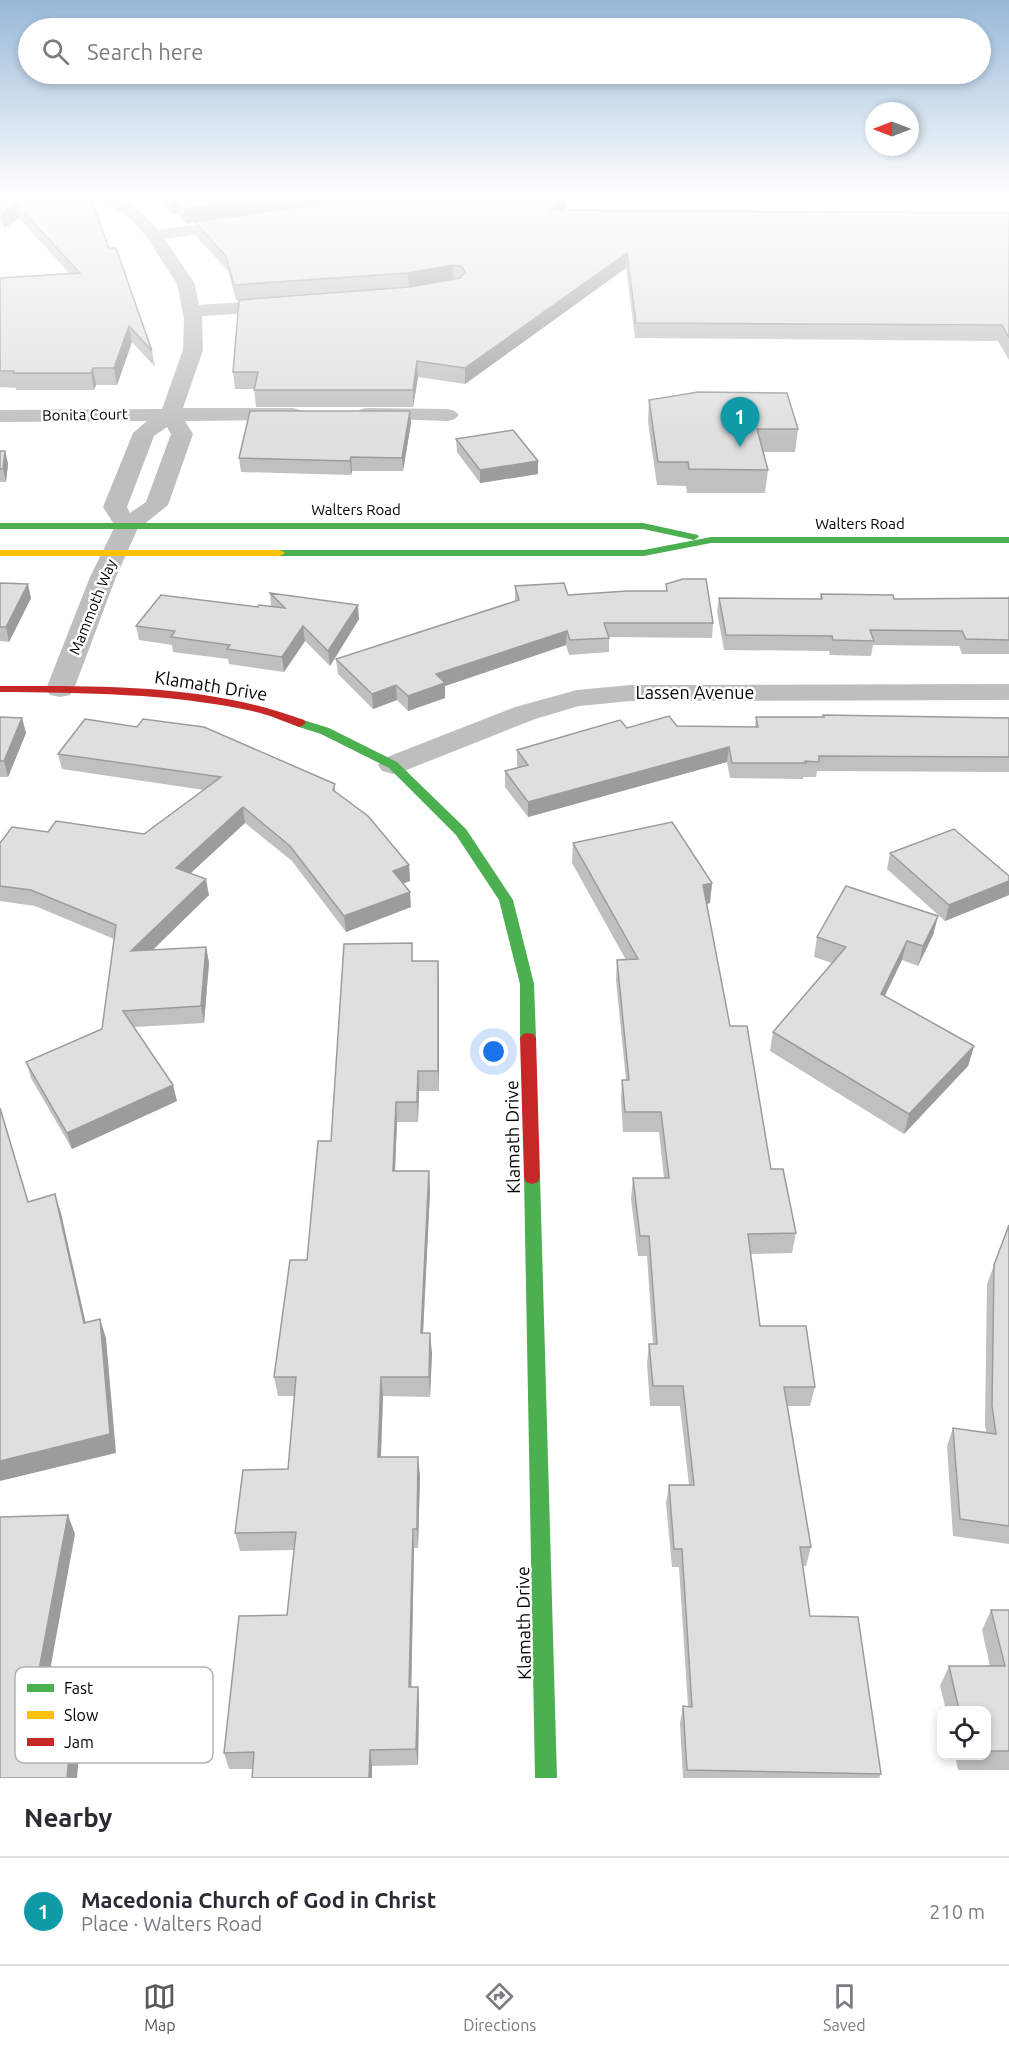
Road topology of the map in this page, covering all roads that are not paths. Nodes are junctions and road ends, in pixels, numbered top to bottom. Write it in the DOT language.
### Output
graph roads {
  1 [pos="181,277"];
  2 [pos="304,303"];
  3 [pos="192,311"];
  4 [pos="311,414"];
  5 [pos="346,414"];
  6 [pos="170,415"];
  7 [pos="448,415"];
  8 [pos="0,416"];
  9 [pos="0,526"];
  10 [pos="127,526"];
  11 [pos="711,540"];
  12 [pos="1009,540"];
  13 [pos="0,553"];
  14 [pos="114,553"];
  15 [pos="0,689"];
  16 [pos="60,689"];
  17 [pos="1009,692"];
  18 [pos="393,765"];
  19 [pos="546,1778"];
  1 -- 3 [label="street"];
  2 -- 3 [label="street"];
  3 -- 6 [label="street"];
  4 -- 6 [label="street, Bonita Court"];
  5 -- 7 [label="street"];
  6 -- 8 [label="street, Bonita Court"];
  6 -- 10 [label="street"];
  6 -- 10 [label="street"];
  9 -- 10 [label="main road, Walters Road"];
  10 -- 11 [label="main road, Walters Road"];
  10 -- 14 [label="street, Mammoth Way"];
  11 -- 12 [label="main road, Walters Road"];
  11 -- 14 [label="main road, Walters Road"];
  13 -- 14 [label="main road, Walters Road"];
  14 -- 16 [label="street, Mammoth Way"];
  15 -- 16 [label="main road, Klamath Drive"];
  16 -- 18 [label="main road, Klamath Drive"];
  17 -- 18 [label="street, Lassen Avenue"];
  18 -- 19 [label="main road, Klamath Drive"];
}
